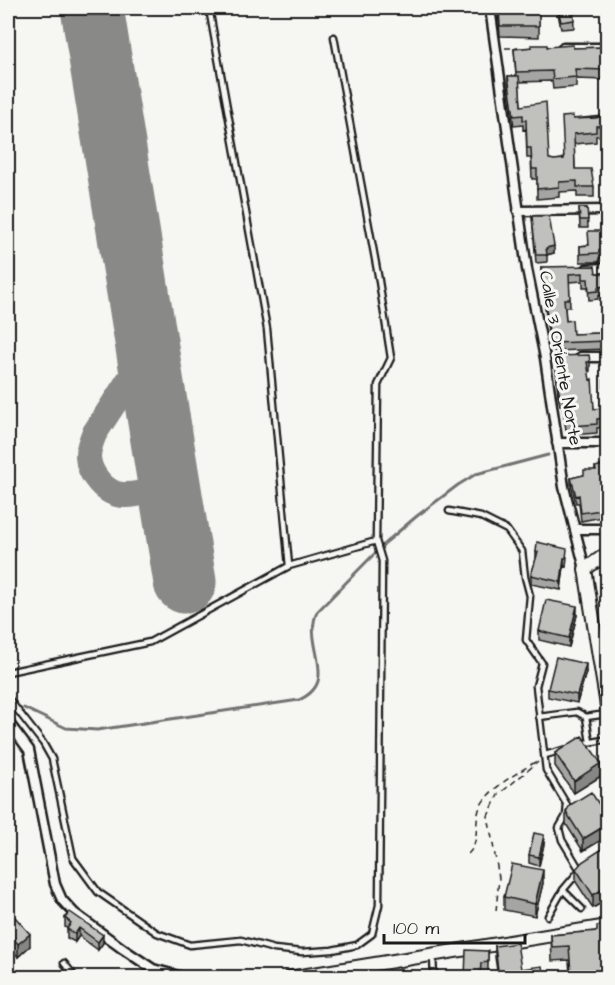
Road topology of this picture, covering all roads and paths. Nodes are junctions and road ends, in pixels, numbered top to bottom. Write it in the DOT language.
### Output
graph roads {
  1 [pos="209,8"];
  2 [pos="489,8"];
  3 [pos="334,37"];
  4 [pos="495,48"];
  5 [pos="531,48"];
  6 [pos="553,48"];
  7 [pos="608,48"];
  8 [pos="608,210"];
  9 [pos="518,211"];
  10 [pos="608,268"];
  11 [pos="527,269"];
  12 [pos="539,269"];
  13 [pos="573,269"];
  14 [pos="576,357"];
  15 [pos="608,357"];
  16 [pos="545,358"];
  17 [pos="555,358"];
  18 [pos="557,443"];
  19 [pos="608,443"];
  20 [pos="449,511"];
  21 [pos="608,528"];
  22 [pos="576,529"];
  23 [pos="377,542"];
  24 [pos="608,553"];
  25 [pos="289,566"];
  26 [pos="585,569"];
  27 [pos="8,672"];
  28 [pos="8,698"];
  29 [pos="608,713"];
  30 [pos="539,717"];
  31 [pos="586,717"];
  32 [pos="8,722"];
  33 [pos="608,738"];
  34 [pos="590,741"];
  35 [pos="579,745"];
  36 [pos="568,748"];
  37 [pos="546,755"];
  38 [pos="468,854"];
  39 [pos="563,890"];
  40 [pos="582,909"];
  41 [pos="496,911"];
  42 [pos="548,916"];
  43 [pos="608,926"];
  44 [pos="433,953"];
  45 [pos="64,963"];
  46 [pos="334,974"];
  47 [pos="76,978"];
  48 [pos="186,978"];
  49 [pos="289,978"];
  50 [pos="434,978"];
  1 -- 25 [label="lane"];
  2 -- 4 [label="street, Calle 3 Oriente Norte"];
  3 -- 23 [label="lane"];
  4 -- 5 [label="path"];
  4 -- 9 [label="street, Calle 3 Oriente Norte"];
  6 -- 7 [label="street"];
  8 -- 9 [label="street"];
  9 -- 11 [label="street, Calle 3 Oriente Norte"];
  10 -- 13 [label="street"];
  11 -- 12 [label="street"];
  11 -- 16 [label="street, Calle 3 Oriente Norte"];
  14 -- 15 [label="street"];
  16 -- 17 [label="street"];
  16 -- 18 [label="street, Calle 3 Oriente Norte"];
  18 -- 19 [label="street"];
  18 -- 22 [label="street, Calle 3 Oriente Norte"];
  20 -- 30 [label="lane"];
  21 -- 22 [label="street"];
  22 -- 26 [label="street, Calle 3 Oriente Norte"];
  23 -- 25 [label="lane"];
  23 -- 28 [label="lane"];
  24 -- 26 [label="street"];
  25 -- 27 [label="lane"];
  26 -- 29 [label="street, Calle 3 Oriente Norte"];
  29 -- 31 [label="lane"];
  30 -- 31 [label="lane"];
  30 -- 37 [label="lane"];
  31 -- 34 [label="lane"];
  32 -- 48 [label="street"];
  33 -- 34 [label="lane"];
  34 -- 35 [label="lane"];
  36 -- 37 [label="lane"];
  37 -- 38 [label="path"];
  37 -- 39 [label="lane"];
  37 -- 41 [label="path"];
  39 -- 40 [label="lane"];
  39 -- 42 [label="lane"];
  43 -- 44 [label="street"];
  44 -- 46 [label="street"];
  44 -- 50 [label="lane"];
  45 -- 47 [label="lane"];
  46 -- 49 [label="street"];
}
